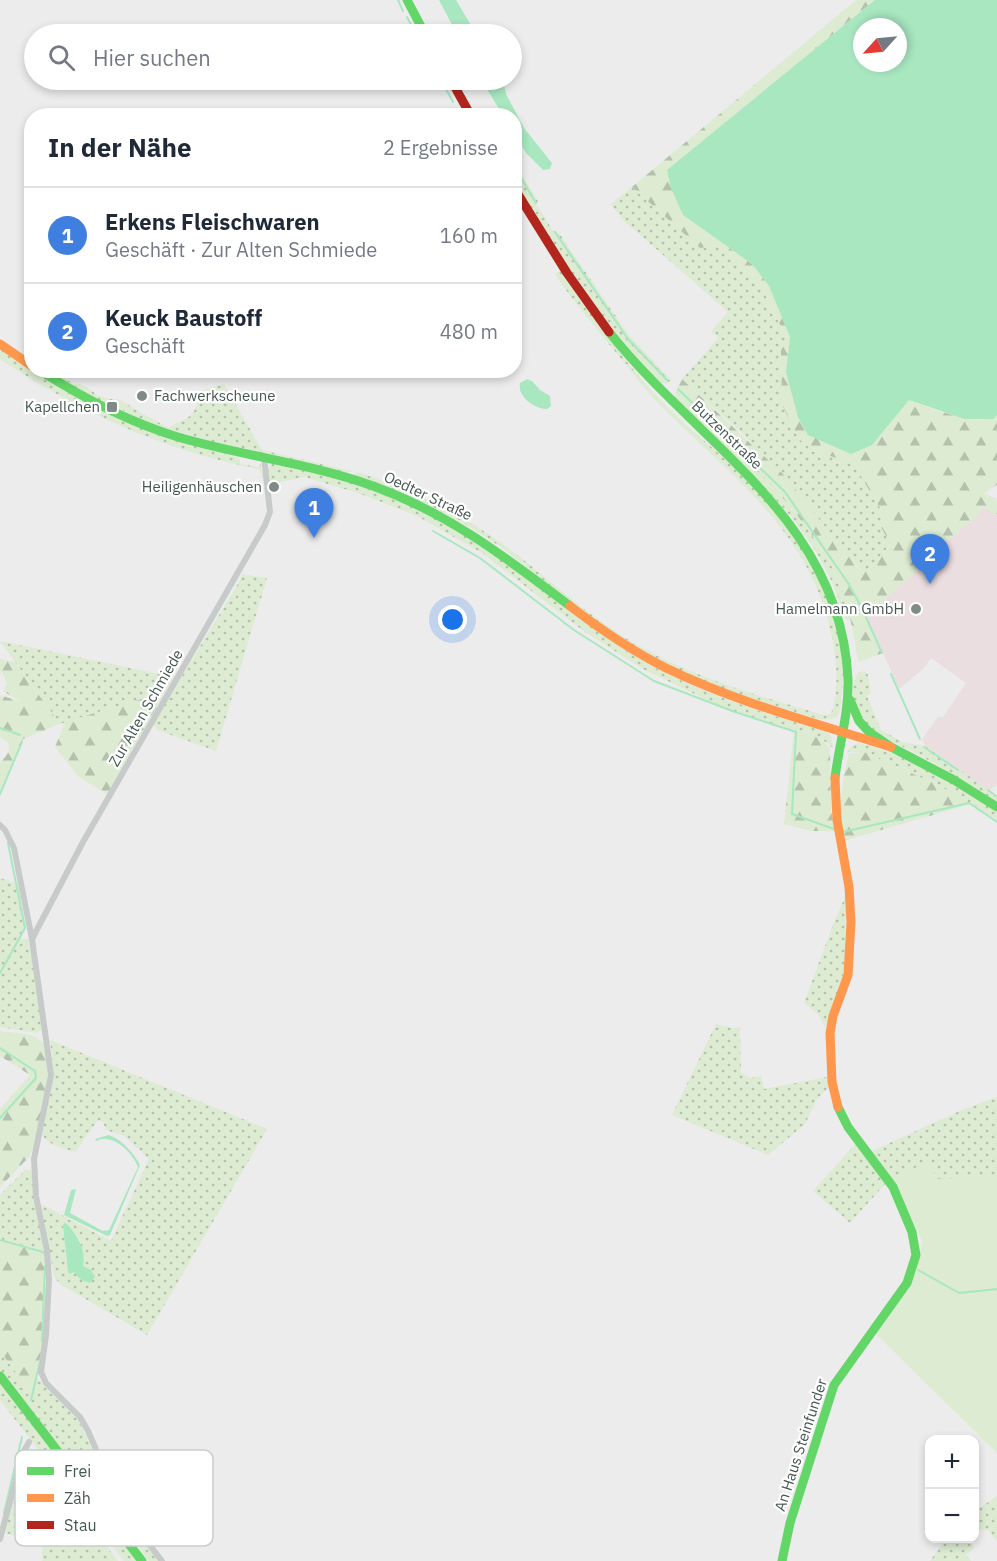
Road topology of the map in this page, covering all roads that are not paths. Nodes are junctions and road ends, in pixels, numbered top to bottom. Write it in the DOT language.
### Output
graph roads {
  1 [pos="407,0"];
  2 [pos="420,24"];
  3 [pos="457,90"];
  4 [pos="467,108"];
  5 [pos="522,201"];
  6 [pos="0,344"];
  7 [pos="24,360"];
  8 [pos="52,378"];
  9 [pos="264,457"];
  10 [pos="848,696"];
  11 [pos="843,737"];
  12 [pos="891,747"];
  13 [pos="997,807"];
  14 [pos="0,825"];
  15 [pos="32,939"];
  16 [pos="0,1376"];
  17 [pos="29,1442"];
  18 [pos="25,1450"];
  19 [pos="57,1450"];
  20 [pos="96,1450"];
  21 [pos="15,1483"];
  22 [pos="0,1539"];
  23 [pos="130,1546"];
  24 [pos="150,1546"];
  25 [pos="142,1561"];
  26 [pos="162,1561"];
  27 [pos="782,1561"];
  1 -- 2 [label="street"];
  3 -- 4 [label="street"];
  5 -- 10 [label="street, Butzenstraße"];
  6 -- 7 [label="street"];
  8 -- 9 [label="street, Oedter Straße"];
  9 -- 11 [label="street, Oedter Straße"];
  9 -- 15 [label="street, Zur Alten Schmiede"];
  10 -- 11 [label="street, Butzenstraße"];
  10 -- 12 [label="street"];
  11 -- 12 [label="street, Oedter Straße"];
  11 -- 27 [label="street, An Haus Steinfunder"];
  12 -- 13 [label="street"];
  14 -- 15 [label="street"];
  15 -- 20 [label="street"];
  16 -- 19 [label="street"];
  17 -- 18 [label="street"];
  21 -- 22 [label="street"];
  23 -- 25 [label="street"];
  24 -- 26 [label="street"];
}
